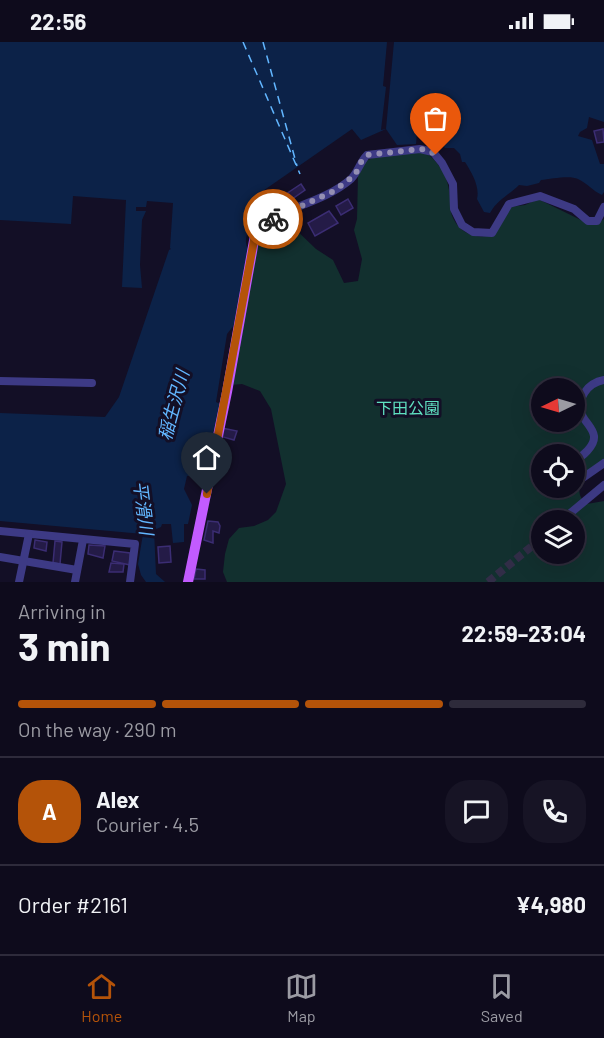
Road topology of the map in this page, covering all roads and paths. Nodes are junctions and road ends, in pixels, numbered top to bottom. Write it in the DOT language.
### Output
graph roads {
  1 [pos="604,207"];
  2 [pos="270,220"];
  3 [pos="604,380"];
  4 [pos="0,381"];
  5 [pos="92,383"];
  6 [pos="585,452"];
  7 [pos="604,463"];
  8 [pos="585,476"];
  9 [pos="604,485"];
  10 [pos="574,510"];
  11 [pos="0,531"];
  12 [pos="29,534"];
  13 [pos="83,540"];
  14 [pos="0,557"];
  15 [pos="23,561"];
  16 [pos="77,570"];
  17 [pos="19,582"];
  18 [pos="75,582"];
  19 [pos="130,582"];
  20 [pos="188,582"];
  1 -- 2 [label="street"];
  2 -- 20 [label="main road"];
  3 -- 6 [label="street"];
  4 -- 5 [label="street"];
  7 -- 8 [label="street"];
  9 -- 10 [label="street"];
  11 -- 12 [label="street"];
  12 -- 13 [label="street"];
  12 -- 15 [label="street"];
  13 -- 16 [label="street"];
  13 -- 19 [label="street"];
  14 -- 15 [label="street"];
  15 -- 16 [label="street"];
  15 -- 17 [label="street"];
  16 -- 18 [label="street"];
}
